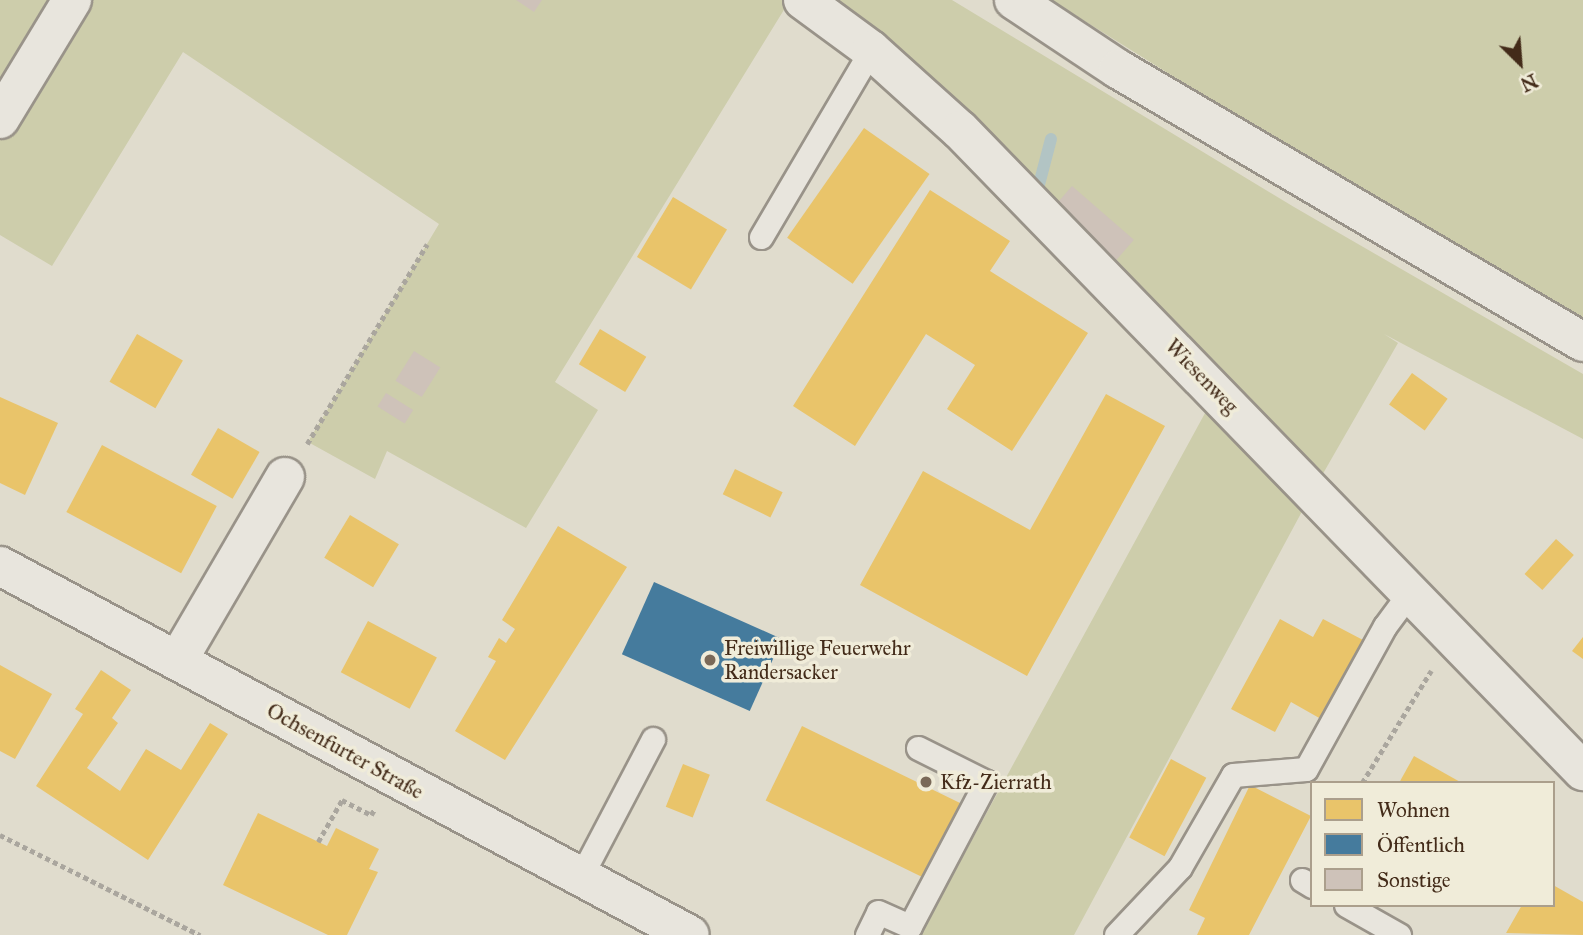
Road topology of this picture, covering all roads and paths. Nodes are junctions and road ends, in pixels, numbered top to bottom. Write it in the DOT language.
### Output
graph roads {
  1 [pos="72,0"];
  2 [pos="803,0"];
  3 [pos="1014,0"];
  4 [pos="871,50"];
  5 [pos="0,119"];
  6 [pos="761,237"];
  7 [pos="427,244"];
  8 [pos="1583,342"];
  9 [pos="285,477"];
  10 [pos="0,566"];
  11 [pos="1411,591"];
  12 [pos="1454,635"];
  13 [pos="178,660"];
  14 [pos="653,738"];
  15 [pos="918,748"];
  16 [pos="1583,771"];
  17 [pos="1363,781"];
  18 [pos="342,800"];
  19 [pos="0,835"];
  20 [pos="318,842"];
  21 [pos="580,878"];
  22 [pos="1350,907"];
  23 [pos="200,935"];
  24 [pos="690,935"];
  25 [pos="867,935"];
  26 [pos="1116,935"];
  27 [pos="1399,935"];
  1 -- 5 [label="street"];
  2 -- 4 [label="street, Wiesenweg"];
  3 -- 8 [label="street"];
  4 -- 6 [label="lane"];
  4 -- 11 [label="street, Wiesenweg"];
  7 -- 9 [label="path"];
  9 -- 13 [label="street"];
  10 -- 13 [label="street, Ochsenfurter Straße"];
  11 -- 12 [label="street, Wiesenweg"];
  11 -- 26 [label="lane"];
  12 -- 16 [label="street, Wiesenweg"];
  12 -- 17 [label="path"];
  13 -- 21 [label="street, Ochsenfurter Straße"];
  14 -- 21 [label="lane"];
  15 -- 25 [label="lane"];
  18 -- 20 [label="path"];
  19 -- 23 [label="path"];
  21 -- 24 [label="street, Ochsenfurter Straße"];
  22 -- 27 [label="lane"];
}
